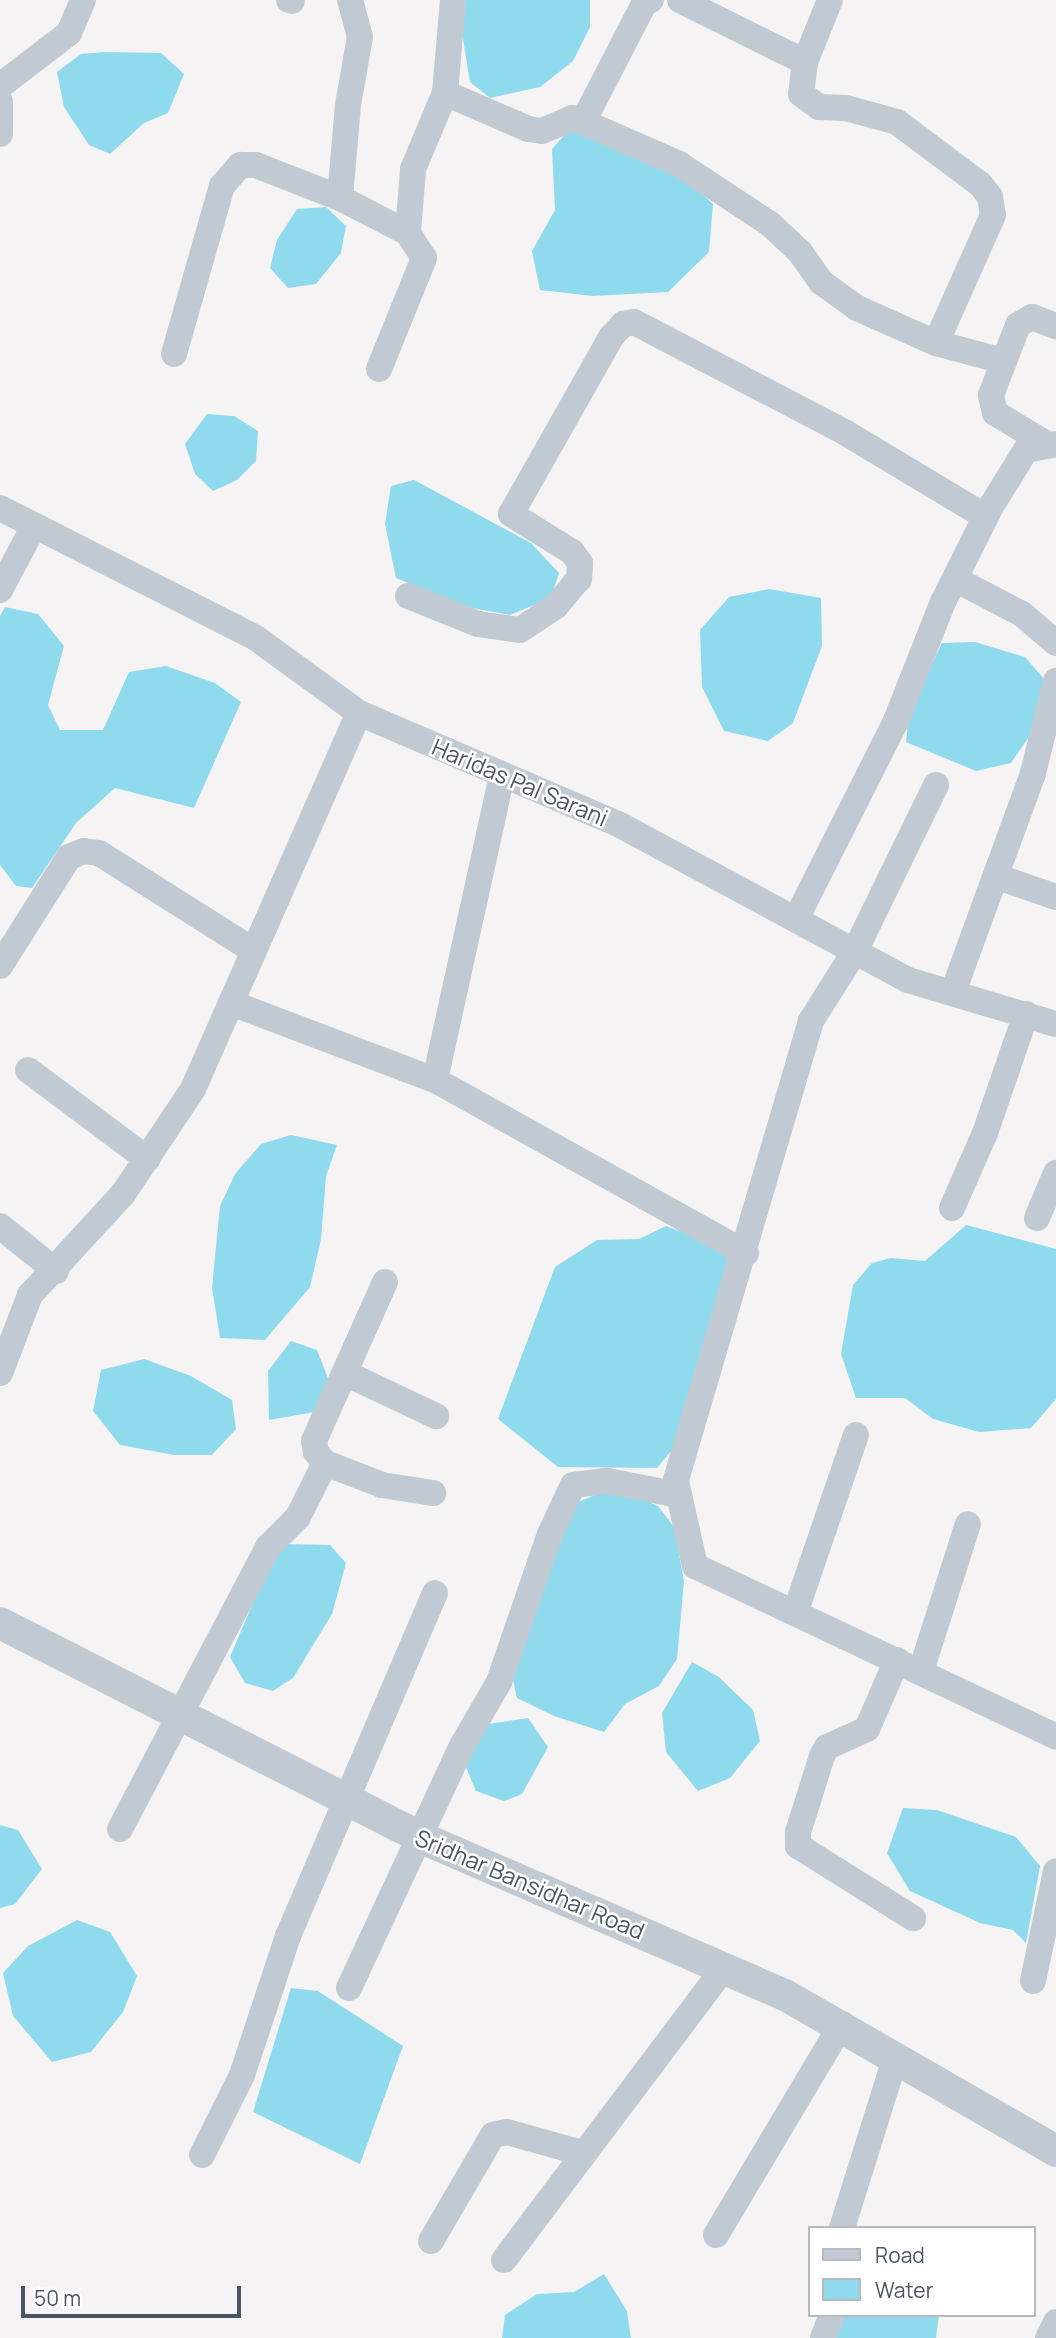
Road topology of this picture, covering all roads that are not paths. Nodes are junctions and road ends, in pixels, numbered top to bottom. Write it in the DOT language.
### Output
graph roads {
  1 [pos="83,0"];
  2 [pos="351,0"];
  3 [pos="453,0"];
  4 [pos="651,0"];
  5 [pos="680,0"];
  6 [pos="830,0"];
  7 [pos="805,62"];
  8 [pos="0,86"];
  9 [pos="444,93"];
  10 [pos="0,103"];
  11 [pos="583,122"];
  12 [pos="0,134"];
  13 [pos="340,198"];
  14 [pos="408,233"];
  15 [pos="1056,326"];
  16 [pos="936,343"];
  17 [pos="174,354"];
  18 [pos="1003,361"];
  19 [pos="379,369"];
  20 [pos="1051,443"];
  21 [pos="0,509"];
  22 [pos="986,517"];
  23 [pos="33,528"];
  24 [pos="955,579"];
  25 [pos="0,590"];
  26 [pos="408,596"];
  27 [pos="1056,643"];
  28 [pos="1056,681"];
  29 [pos="359,713"];
  30 [pos="1049,742"];
  31 [pos="502,775"];
  32 [pos="936,785"];
  33 [pos="998,877"];
  34 [pos="1056,897"];
  35 [pos="796,919"];
  36 [pos="254,950"];
  37 [pos="855,950"];
  38 [pos="0,966"];
  39 [pos="953,992"];
  40 [pos="231,1003"];
  41 [pos="1026,1014"];
  42 [pos="1056,1024"];
  43 [pos="29,1070"];
  44 [pos="435,1080"];
  45 [pos="146,1159"];
  46 [pos="1056,1173"];
  47 [pos="952,1208"];
  48 [pos="1037,1218"];
  49 [pos="0,1226"];
  50 [pos="746,1253"];
  51 [pos="56,1271"];
  52 [pos="385,1282"];
  53 [pos="0,1373"];
  54 [pos="345,1373"];
  55 [pos="436,1416"];
  56 [pos="856,1435"];
  57 [pos="325,1463"];
  58 [pos="433,1493"];
  59 [pos="679,1495"];
  60 [pos="968,1524"];
  61 [pos="435,1593"];
  62 [pos="795,1613"];
  63 [pos="0,1623"];
  64 [pos="897,1660"];
  65 [pos="921,1671"];
  66 [pos="178,1712"];
  67 [pos="1056,1737"];
  68 [pos="347,1801"];
  69 [pos="120,1829"];
  70 [pos="422,1838"];
  71 [pos="1056,1871"];
  72 [pos="913,1918"];
  73 [pos="724,1967"];
  74 [pos="1033,1981"];
  75 [pos="349,1988"];
  76 [pos="842,2024"];
  77 [pos="896,2056"];
  78 [pos="1056,2151"];
  79 [pos="582,2153"];
  80 [pos="202,2155"];
  81 [pos="843,2226"];
  82 [pos="716,2235"];
  83 [pos="431,2241"];
  84 [pos="504,2260"];
  85 [pos="831,2317"];
  86 [pos="1056,2322"];
  87 [pos="822,2338"];
  88 [pos="1048,2338"];
  1 -- 8 [label="street"];
  2 -- 13 [label="street"];
  3 -- 9 [label="street"];
  4 -- 11 [label="street"];
  5 -- 7 [label="street"];
  6 -- 7 [label="street"];
  7 -- 16 [label="street"];
  9 -- 11 [label="street"];
  9 -- 14 [label="street"];
  10 -- 12 [label="street"];
  11 -- 16 [label="street"];
  13 -- 14 [label="street"];
  13 -- 17 [label="street"];
  14 -- 19 [label="street"];
  15 -- 18 [label="street"];
  16 -- 18 [label="street"];
  18 -- 20 [label="street"];
  20 -- 22 [label="street"];
  21 -- 23 [label="street, Haridas Pal Sarani"];
  22 -- 24 [label="street"];
  22 -- 26 [label="street"];
  23 -- 25 [label="street"];
  23 -- 29 [label="street, Haridas Pal Sarani"];
  24 -- 27 [label="street"];
  24 -- 35 [label="street"];
  28 -- 30 [label="street"];
  29 -- 31 [label="street, Haridas Pal Sarani"];
  29 -- 36 [label="street"];
  30 -- 33 [label="street"];
  31 -- 35 [label="street, Haridas Pal Sarani"];
  31 -- 44 [label="street"];
  32 -- 37 [label="street"];
  33 -- 34 [label="street"];
  33 -- 39 [label="street"];
  35 -- 37 [label="street, Haridas Pal Sarani"];
  36 -- 38 [label="street"];
  36 -- 40 [label="street"];
  37 -- 39 [label="street, Haridas Pal Sarani"];
  37 -- 50 [label="street"];
  39 -- 41 [label="street, Haridas Pal Sarani"];
  40 -- 44 [label="street"];
  40 -- 45 [label="street"];
  41 -- 42 [label="street, Haridas Pal Sarani"];
  41 -- 47 [label="street"];
  43 -- 45 [label="street"];
  44 -- 50 [label="street"];
  45 -- 51 [label="street"];
  46 -- 48 [label="street"];
  49 -- 51 [label="street"];
  50 -- 59 [label="street"];
  51 -- 53 [label="street"];
  52 -- 54 [label="street"];
  54 -- 55 [label="street"];
  54 -- 57 [label="street"];
  56 -- 62 [label="street"];
  57 -- 58 [label="street"];
  57 -- 66 [label="street"];
  59 -- 62 [label="street"];
  59 -- 70 [label="street"];
  60 -- 65 [label="street"];
  61 -- 68 [label="street"];
  62 -- 64 [label="street"];
  63 -- 66 [label="street, Sridhar Bansidhar Road"];
  64 -- 65 [label="street"];
  64 -- 72 [label="street"];
  65 -- 67 [label="street"];
  66 -- 68 [label="street, Sridhar Bansidhar Road"];
  66 -- 69 [label="street"];
  68 -- 70 [label="street, Sridhar Bansidhar Road"];
  68 -- 80 [label="street"];
  70 -- 73 [label="street, Sridhar Bansidhar Road"];
  70 -- 75 [label="street"];
  71 -- 74 [label="street"];
  73 -- 76 [label="street, Sridhar Bansidhar Road"];
  73 -- 79 [label="street"];
  76 -- 77 [label="street, Sridhar Bansidhar Road"];
  76 -- 82 [label="street"];
  77 -- 78 [label="street, Sridhar Bansidhar Road"];
  77 -- 81 [label="street"];
  79 -- 83 [label="street"];
  79 -- 84 [label="street"];
  85 -- 87 [label="street"];
  86 -- 88 [label="street"];
}
